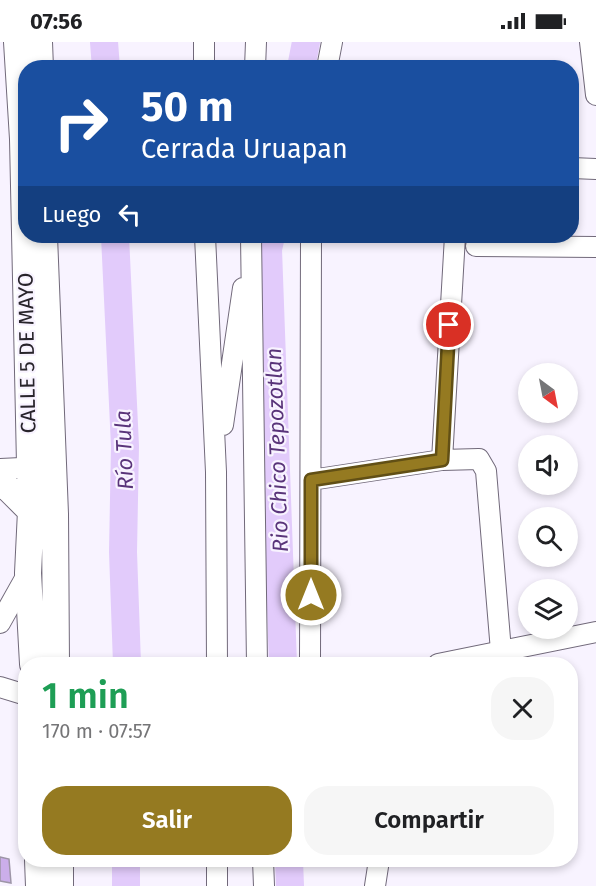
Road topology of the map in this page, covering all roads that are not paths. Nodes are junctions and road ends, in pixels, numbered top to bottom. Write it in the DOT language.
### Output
graph roads {
  1 [pos="17,42"];
  2 [pos="39,42"];
  3 [pos="204,42"];
  4 [pos="256,42"];
  5 [pos="332,42"];
  6 [pos="590,42"];
  7 [pos="18,60"];
  8 [pos="40,60"];
  9 [pos="204,60"];
  10 [pos="255,60"];
  11 [pos="329,60"];
  12 [pos="596,95"];
  13 [pos="579,168"];
  14 [pos="596,169"];
  15 [pos="29,243"];
  16 [pos="44,243"];
  17 [pos="205,243"];
  18 [pos="249,243"];
  19 [pos="250,243"];
  20 [pos="311,243"];
  21 [pos="455,243"];
  22 [pos="476,246"];
  23 [pos="596,248"];
  24 [pos="442,460"];
  25 [pos="41,467"];
  26 [pos="0,469"];
  27 [pos="216,472"];
  28 [pos="311,480"];
  29 [pos="0,484"];
  30 [pos="32,511"];
  31 [pos="28,573"];
  32 [pos="0,623"];
  33 [pos="596,632"];
  34 [pos="514,654"];
  35 [pos="33,657"];
  36 [pos="55,657"];
  37 [pos="217,657"];
  38 [pos="257,657"];
  39 [pos="310,657"];
  40 [pos="491,657"];
  41 [pos="0,687"];
  42 [pos="18,693"];
  43 [pos="38,867"];
  44 [pos="60,867"];
  45 [pos="218,867"];
  46 [pos="263,867"];
  47 [pos="378,867"];
  48 [pos="39,886"];
  49 [pos="60,886"];
  50 [pos="218,886"];
  51 [pos="264,886"];
  52 [pos="375,886"];
  1 -- 7 [label="main road, CALLE 5 DE MAYO"];
  2 -- 8 [label="main road"];
  3 -- 9 [label="street"];
  4 -- 10 [label="street"];
  5 -- 11 [label="street"];
  6 -- 12 [label="street"];
  13 -- 14 [label="street"];
  15 -- 25 [label="main road, CALLE 5 DE MAYO"];
  16 -- 25 [label="main road, CALLE 5 DE MAYO"];
  17 -- 27 [label="street"];
  18 -- 27 [label="street"];
  19 -- 38 [label="street"];
  20 -- 28 [label="street"];
  21 -- 24 [label="street"];
  22 -- 23 [label="street"];
  24 -- 28 [label="street"];
  24 -- 34 [label="street"];
  25 -- 26 [label="street"];
  25 -- 30 [label="main road, CALLE 5 DE MAYO"];
  25 -- 36 [label="main road, CALLE 5 DE MAYO"];
  27 -- 37 [label="street"];
  28 -- 39 [label="street"];
  29 -- 30 [label="main road"];
  30 -- 31 [label="main road, CALLE 5 DE MAYO"];
  31 -- 32 [label="street"];
  31 -- 35 [label="main road, CALLE 5 DE MAYO"];
  33 -- 34 [label="street"];
  34 -- 40 [label="street"];
  41 -- 42 [label="street"];
  43 -- 48 [label="main road"];
  44 -- 49 [label="main road"];
  45 -- 50 [label="street"];
  46 -- 51 [label="street"];
  47 -- 52 [label="street"];
}
